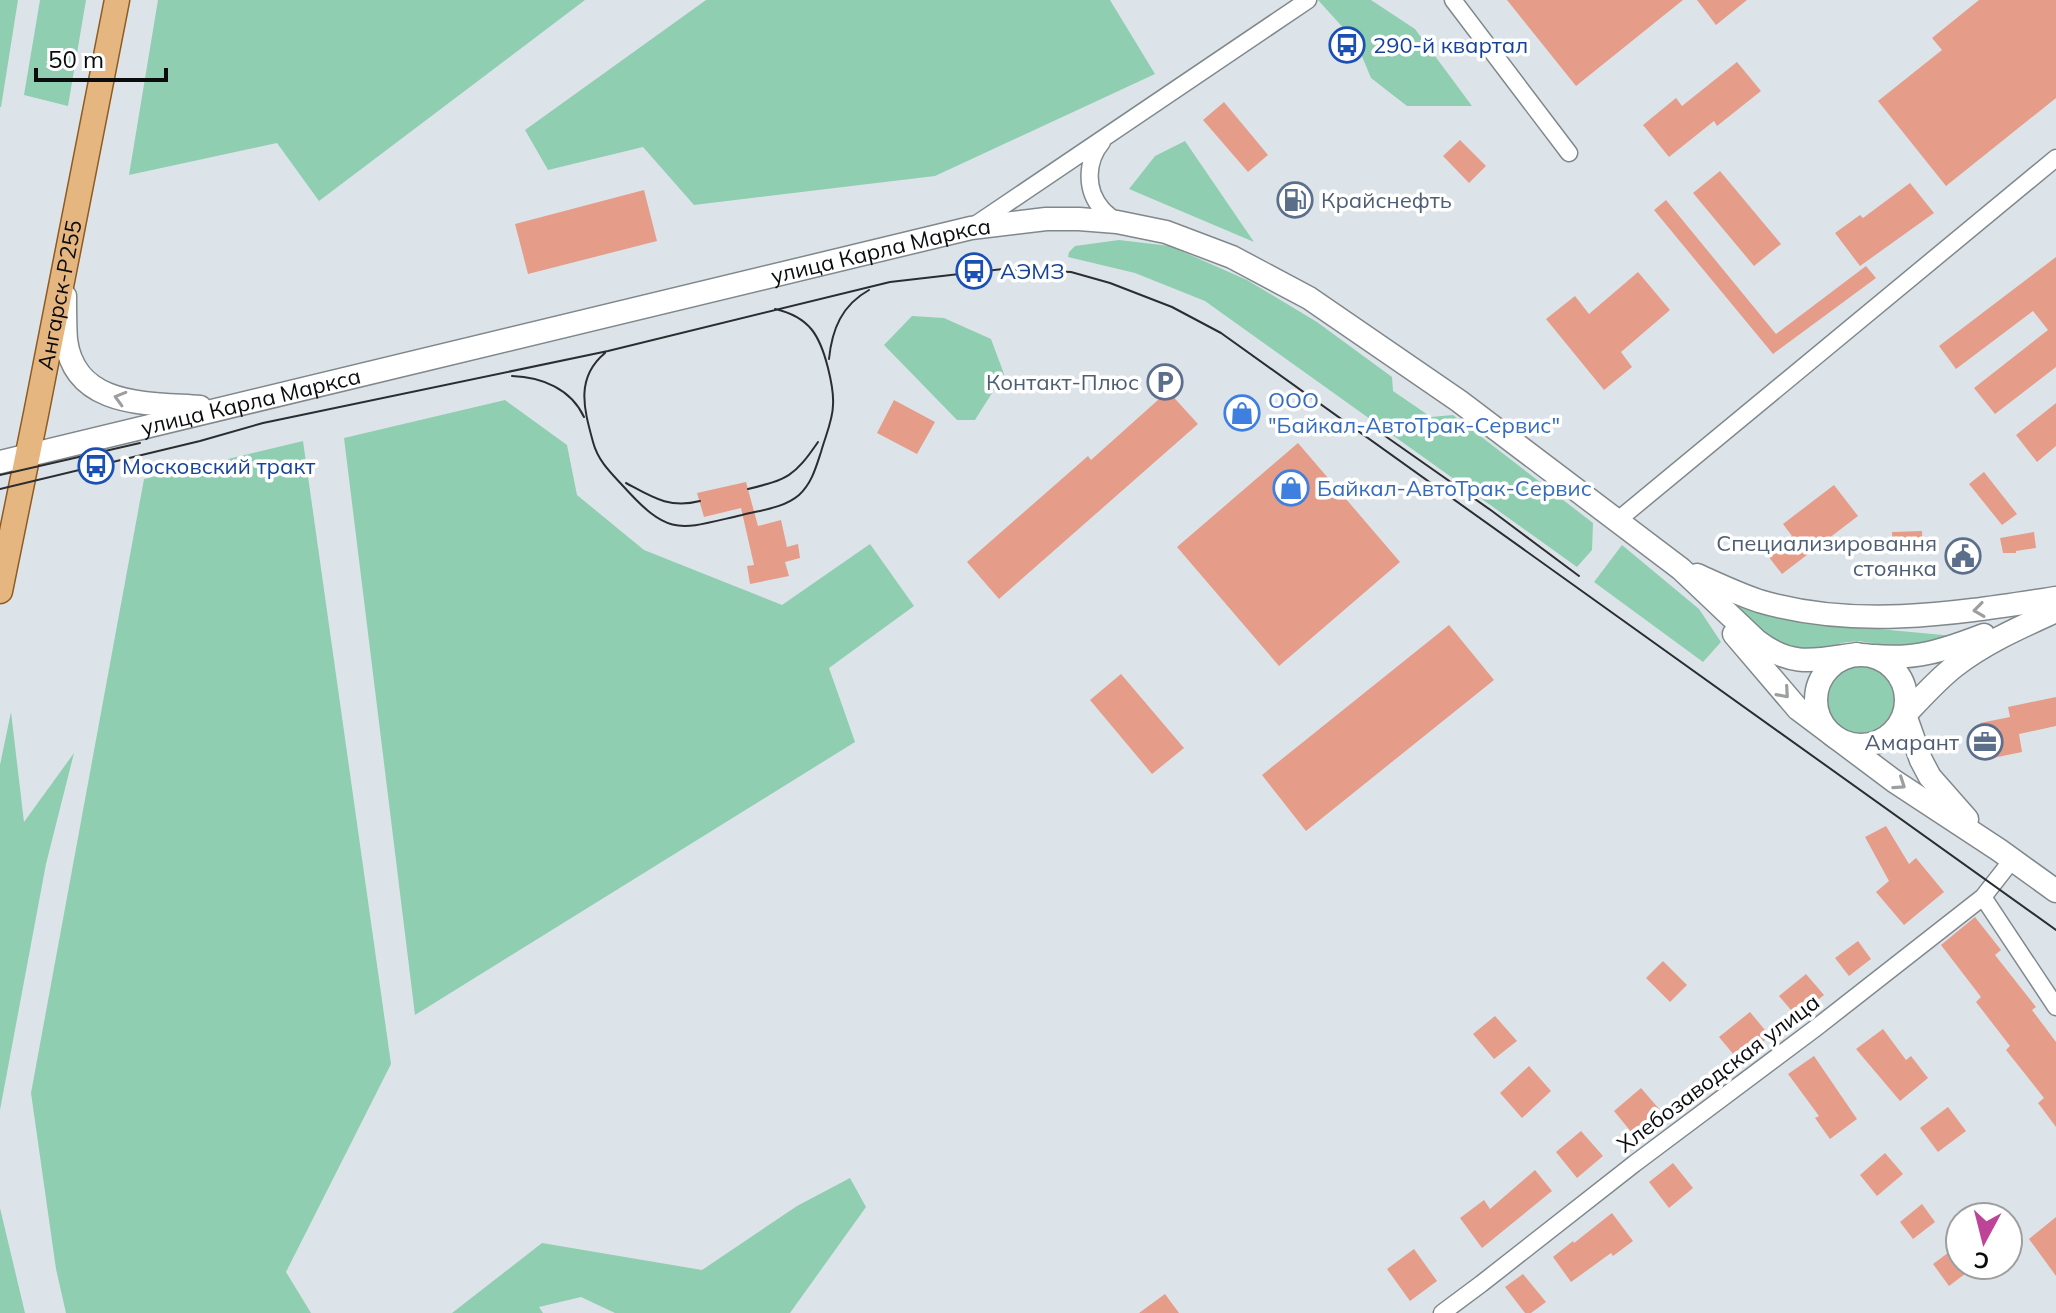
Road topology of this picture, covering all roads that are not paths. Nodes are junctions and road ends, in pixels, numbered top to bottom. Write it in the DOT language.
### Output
graph roads {
  1 [pos="117,0"];
  2 [pos="1308,0"];
  3 [pos="1453,0"];
  4 [pos="1108,135"];
  5 [pos="1569,153"];
  6 [pos="2056,158"];
  7 [pos="1117,222"];
  8 [pos="971,228"];
  9 [pos="64,271"];
  10 [pos="225,409"];
  11 [pos="28,454"];
  12 [pos="0,462"];
  13 [pos="1618,520"];
  14 [pos="1681,569"];
  15 [pos="0,591"];
  16 [pos="2056,598"];
  17 [pos="2056,609"];
  18 [pos="1864,655"];
  19 [pos="1905,715"];
  20 [pos="1836,738"];
  21 [pos="2006,855"];
  22 [pos="2056,891"];
  23 [pos="1983,897"];
  24 [pos="2056,1007"];
  25 [pos="1442,1313"];
  1 -- 9 [label="main road, Ангарск-Р255"];
  2 -- 4 [label="street"];
  3 -- 5 [label="street"];
  4 -- 7 [label="street"];
  4 -- 8 [label="street"];
  6 -- 13 [label="street"];
  7 -- 8 [label="street, улица Карла Маркса"];
  7 -- 13 [label="street, улица Карла Маркса"];
  8 -- 10 [label="street, улица Карла Маркса"];
  10 -- 9 [label="street, one-way"];
  9 -- 11 [label="main road, Ангарск-Р255"];
  10 -- 11 [label="street, улица Карла Маркса"];
  11 -- 12 [label="street, улица Карла Маркса"];
  11 -- 15 [label="main road, Ангарск-Р255"];
  13 -- 14 [label="street, улица Карла Маркса"];
  16 -- 14 [label="street, one-way"];
  14 -- 18 [label="street, улица Карла Маркса"];
  14 -- 20 [label="street, улица Карла Маркса, one-way"];
  17 -- 18 [label="street, улица Карла Маркса"];
  17 -- 19 [label="street"];
  18 -- 19 [label="street"];
  18 -- 20 [label="street"];
  19 -- 20 [label="street"];
  19 -- 21 [label="street, улица Карла Маркса"];
  20 -- 21 [label="street, улица Карла Маркса, one-way"];
  21 -- 22 [label="street, улица Карла Маркса"];
  21 -- 23 [label="street, Хлебозаводская улица"];
  23 -- 24 [label="street"];
  23 -- 25 [label="street, Хлебозаводская улица"];
}
